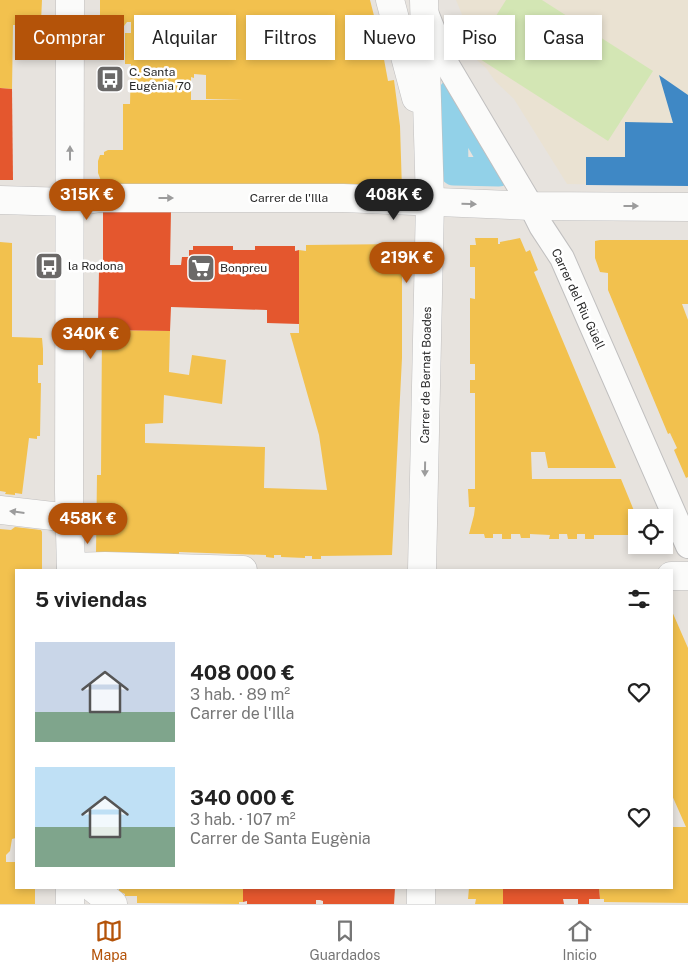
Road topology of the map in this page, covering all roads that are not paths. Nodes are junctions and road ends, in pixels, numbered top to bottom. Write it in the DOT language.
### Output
graph roads {
  1 [pos="70,0"];
  2 [pos="390,0"];
  3 [pos="424,3"];
  4 [pos="428,142"];
  5 [pos="0,200"];
  6 [pos="69,202"];
  7 [pos="430,202"];
  8 [pos="531,206"];
  9 [pos="688,207"];
  10 [pos="0,510"];
  11 [pos="70,518"];
  12 [pos="688,546"];
  13 [pos="71,568"];
  14 [pos="208,569"];
  15 [pos="422,569"];
  16 [pos="673,576"];
  17 [pos="688,576"];
  18 [pos="70,889"];
  19 [pos="94,889"];
  20 [pos="421,889"];
  21 [pos="70,904"];
  22 [pos="113,904"];
  23 [pos="421,904"];
  6 -- 1 [label="street, one-way"];
  2 -- 4 [label="street"];
  3 -- 4 [label="street, Carrer de Bernat Boades"];
  3 -- 8 [label="street, Carrer del Riu Güell"];
  4 -- 7 [label="street, Carrer de Bernat Boades"];
  5 -- 6 [label="street, Carrer de l'Illa"];
  6 -- 7 [label="street, Carrer de l'Illa, one-way"];
  6 -- 11 [label="street"];
  7 -- 8 [label="street, Carrer de l'Illa, one-way"];
  7 -- 15 [label="street, Carrer de Bernat Boades, one-way"];
  8 -- 9 [label="street, Carrer de l'Illa, one-way"];
  8 -- 12 [label="street, Carrer del Riu Güell"];
  11 -- 10 [label="street, one-way"];
  11 -- 13 [label="street"];
  13 -- 14 [label="street"];
  16 -- 17 [label="street"];
  18 -- 21 [label="street"];
  19 -- 22 [label="street"];
  20 -- 23 [label="street"];
}
